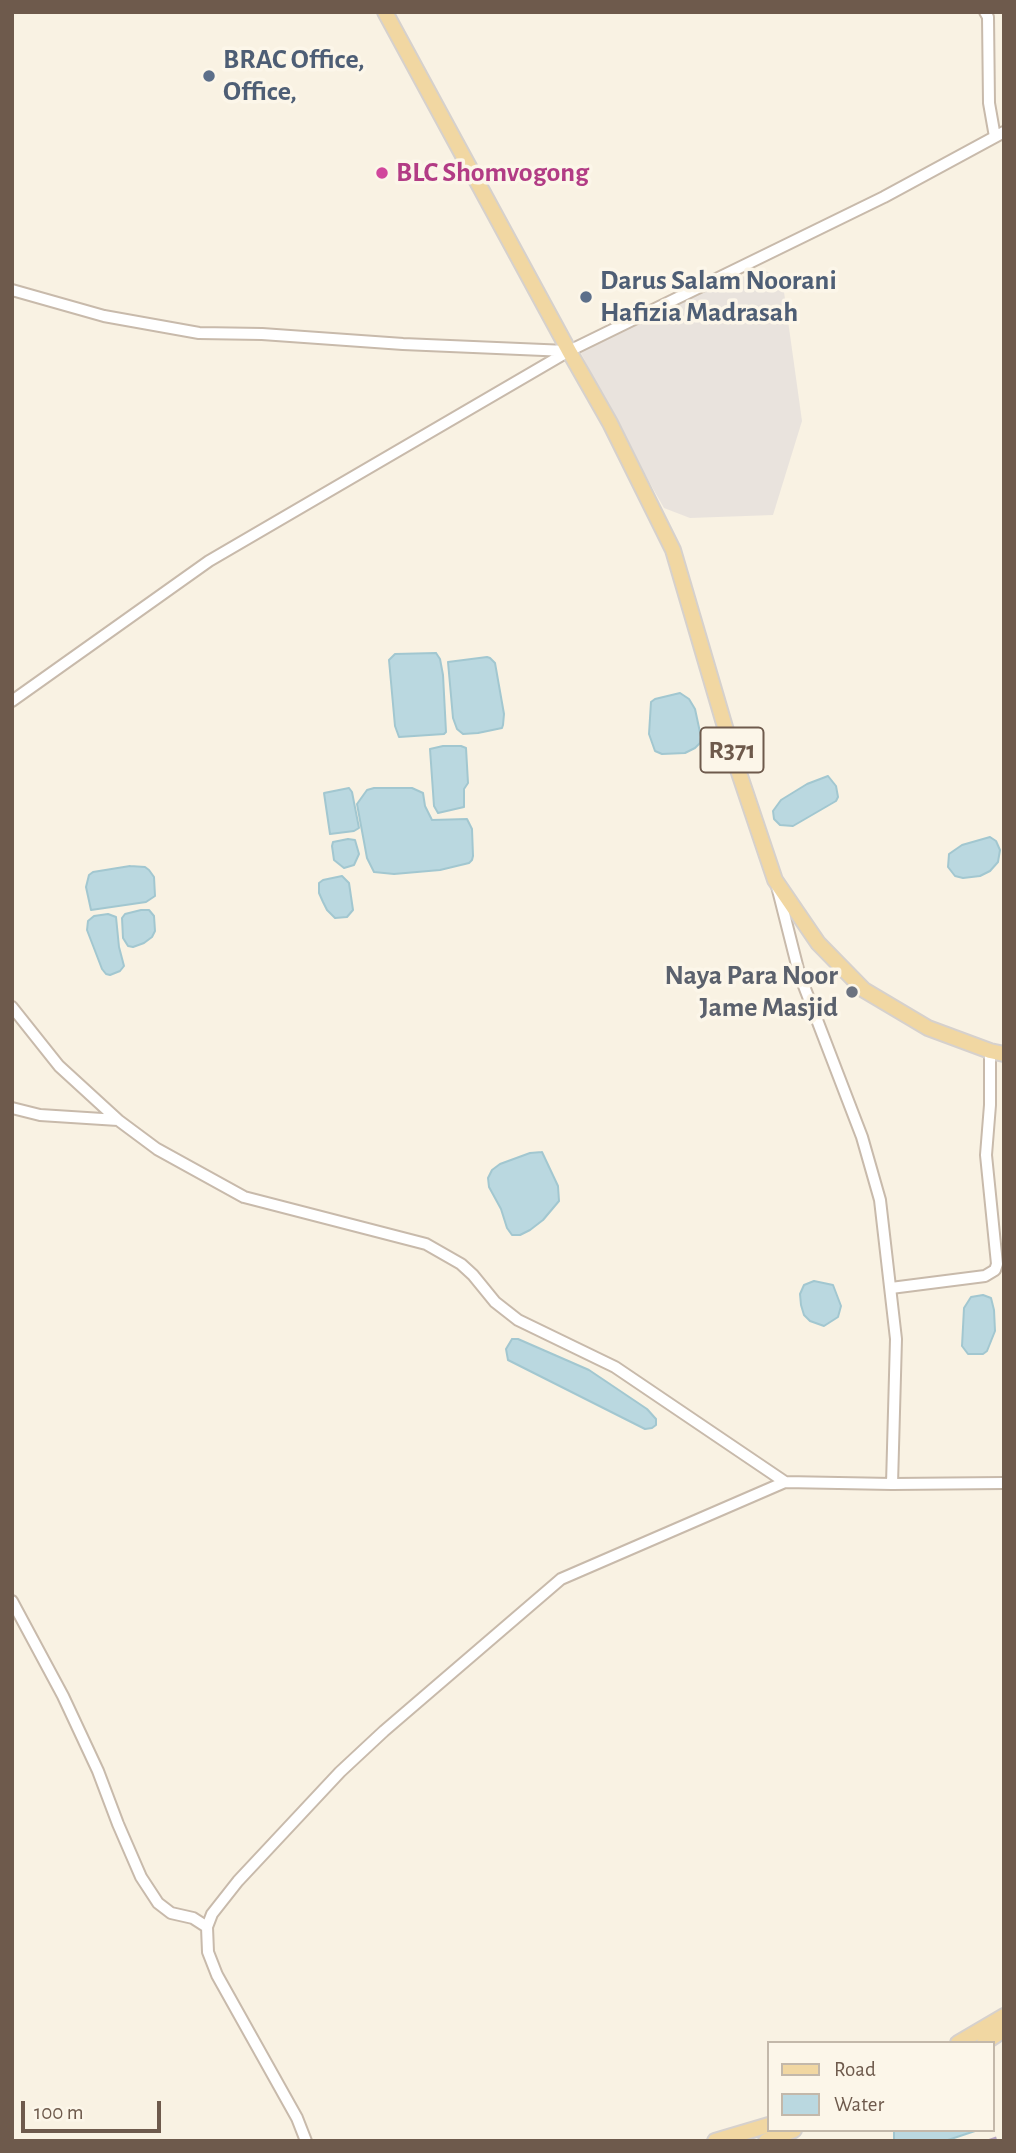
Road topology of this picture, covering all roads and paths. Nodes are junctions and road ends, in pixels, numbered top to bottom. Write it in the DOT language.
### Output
graph roads {
  1 [pos="385,12"];
  2 [pos="985,12"];
  3 [pos="1000,135"];
  4 [pos="12,290"];
  5 [pos="569,351"];
  6 [pos="12,701"];
  7 [pos="775,880"];
  8 [pos="12,1007"];
  9 [pos="997,1052"];
  10 [pos="12,1108"];
  11 [pos="118,1120"];
  12 [pos="891,1288"];
  13 [pos="785,1482"];
  14 [pos="1004,1483"];
  15 [pos="892,1484"];
  16 [pos="12,1601"];
  17 [pos="207,1927"];
  18 [pos="1004,2016"];
  19 [pos="1004,2030"];
  20 [pos="961,2041"];
  21 [pos="987,2041"];
  22 [pos="768,2125"];
  23 [pos="788,2132"];
  24 [pos="306,2141"];
  25 [pos="715,2141"];
  26 [pos="766,2141"];
  1 -- 5 [label="main road, R371"];
  2 -- 3 [label="street"];
  3 -- 5 [label="street"];
  4 -- 5 [label="street"];
  5 -- 6 [label="street"];
  5 -- 7 [label="main road, R371"];
  7 -- 9 [label="main road, R371"];
  7 -- 12 [label="street"];
  8 -- 11 [label="street"];
  9 -- 12 [label="street"];
  10 -- 11 [label="street"];
  11 -- 13 [label="street"];
  12 -- 15 [label="street"];
  13 -- 15 [label="street"];
  13 -- 17 [label="street"];
  14 -- 15 [label="street"];
  16 -- 17 [label="street"];
  17 -- 24 [label="street"];
  18 -- 20 [label="main road"];
  19 -- 21 [label="main road"];
  22 -- 25 [label="main road"];
  23 -- 26 [label="main road"];
}
